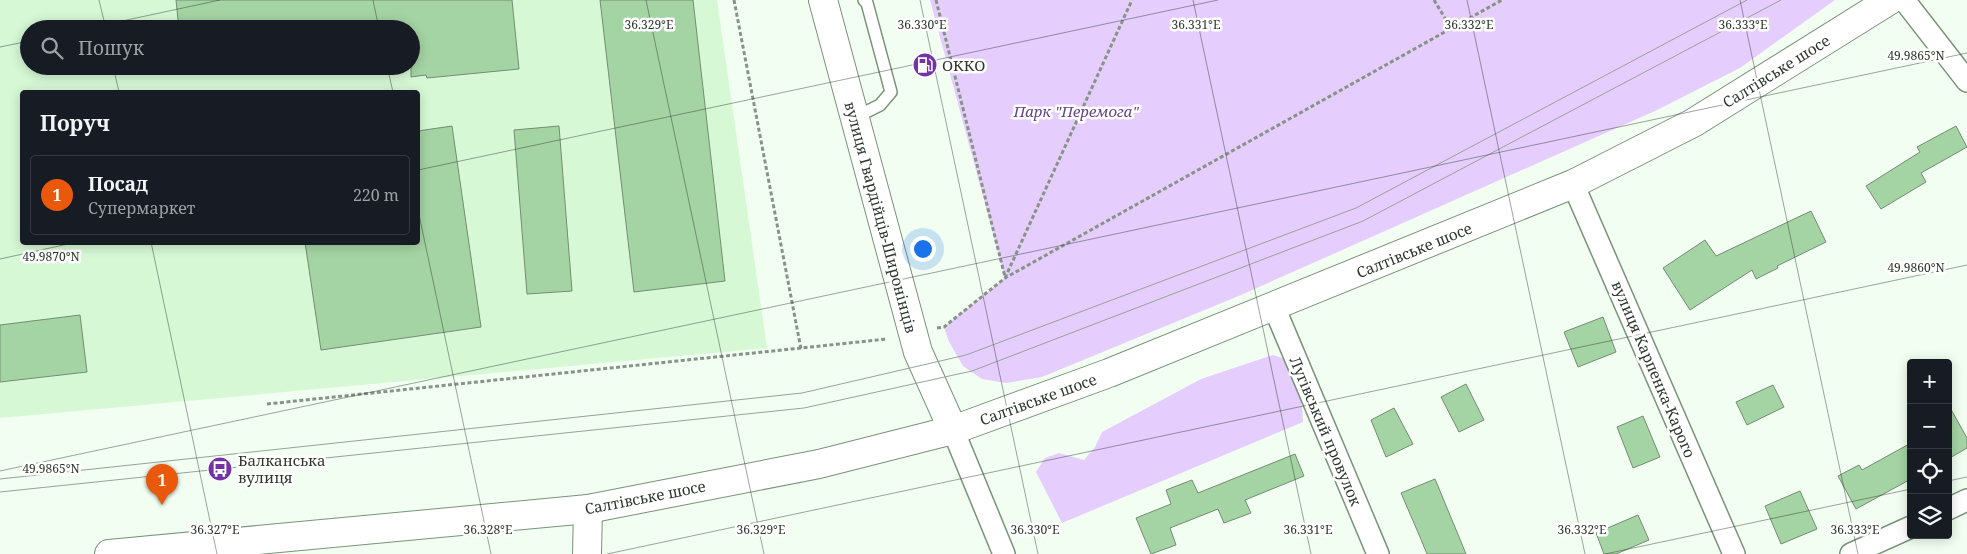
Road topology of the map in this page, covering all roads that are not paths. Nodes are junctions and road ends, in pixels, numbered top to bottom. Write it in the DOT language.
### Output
graph roads {
  1 [pos="823,0"];
  2 [pos="864,0"];
  3 [pos="1890,0"];
  4 [pos="1904,0"];
  5 [pos="1967,81"];
  6 [pos="854,118"];
  7 [pos="1573,184"];
  8 [pos="1274,308"];
  9 [pos="953,430"];
  10 [pos="588,509"];
  11 [pos="1907,529"];
  12 [pos="110,554"];
  13 [pos="587,554"];
  14 [pos="1004,554"];
  15 [pos="1378,554"];
  16 [pos="1734,554"];
  17 [pos="1851,554"];
  1 -- 6 [label="main road, вулиця Гвардійців-Широнінців"];
  2 -- 6 [label="lane"];
  3 -- 7 [label="main road, Салтівське шосе"];
  4 -- 5 [label="street"];
  6 -- 9 [label="main road, вулиця Гвардійців-Широнінців"];
  7 -- 8 [label="main road, Салтівське шосе"];
  7 -- 16 [label="street, вулиця Карпенка-Карого"];
  8 -- 9 [label="main road, Салтівське шосе"];
  8 -- 15 [label="street, Лугівський провулок"];
  9 -- 10 [label="main road, Салтівське шосе"];
  9 -- 14 [label="street"];
  10 -- 12 [label="main road, Салтівське шосе"];
  10 -- 13 [label="main road"];
  11 -- 17 [label="street"];
}
